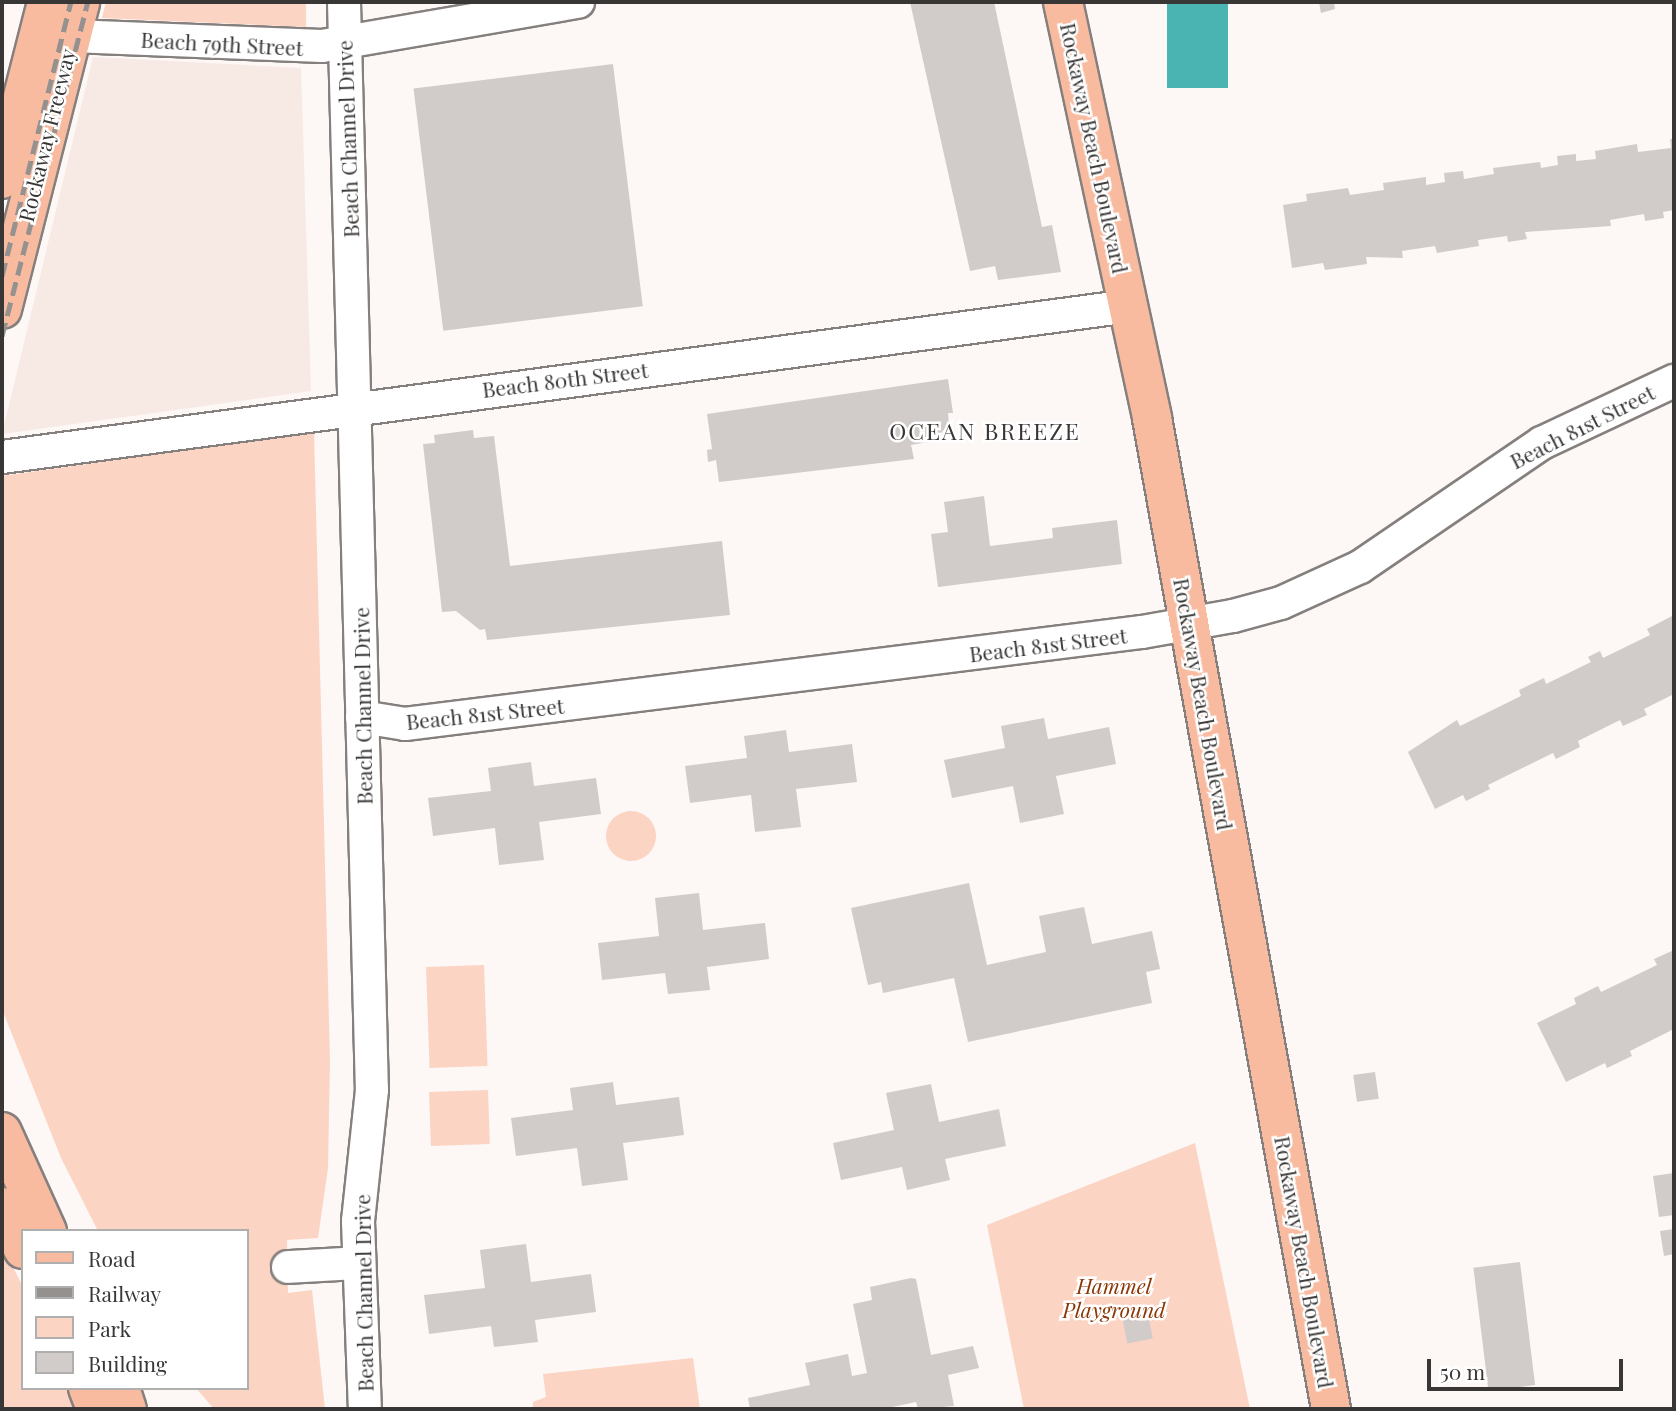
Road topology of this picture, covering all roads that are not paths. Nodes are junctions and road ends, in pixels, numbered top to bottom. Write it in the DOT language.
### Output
graph roads {
  1 [pos="47,2"];
  2 [pos="344,2"];
  3 [pos="578,2"];
  4 [pos="1063,2"];
  5 [pos="76,19"];
  6 [pos="344,43"];
  7 [pos="2,179"];
  8 [pos="1129,306"];
  9 [pos="2,309"];
  10 [pos="1674,381"];
  11 [pos="355,407"];
  12 [pos="2,457"];
  13 [pos="1190,624"];
  14 [pos="362,717"];
  15 [pos="2,1132"];
  16 [pos="2,1207"];
  17 [pos="46,1229"];
  18 [pos="21,1245"];
  19 [pos="359,1263"];
  20 [pos="288,1267"];
  21 [pos="89,1390"];
  22 [pos="121,1390"];
  23 [pos="96,1409"];
  24 [pos="127,1409"];
  25 [pos="365,1409"];
  26 [pos="1331,1409"];
  1 -- 7 [label="main road, Rockaway Freeway"];
  2 -- 6 [label="street, Beach Channel Drive"];
  3 -- 6 [label="street, Beach 79th Street"];
  4 -- 8 [label="main road, Rockaway Beach Boulevard"];
  5 -- 6 [label="street, Beach 79th Street"];
  5 -- 9 [label="main road, Rockaway Freeway"];
  6 -- 11 [label="street, Beach Channel Drive"];
  8 -- 11 [label="street, Beach 80th Street"];
  8 -- 13 [label="main road, Rockaway Beach Boulevard"];
  10 -- 13 [label="street, Beach 81st Street"];
  11 -- 12 [label="street, Beach 80th Street"];
  11 -- 14 [label="street, Beach Channel Drive"];
  13 -- 14 [label="street, Beach 81st Street"];
  13 -- 26 [label="main road, Rockaway Beach Boulevard"];
  14 -- 19 [label="street, Beach Channel Drive"];
  15 -- 17 [label="main road"];
  16 -- 18 [label="main road"];
  19 -- 20 [label="street"];
  19 -- 25 [label="street, Beach Channel Drive"];
  21 -- 23 [label="main road"];
  22 -- 24 [label="main road"];
}
